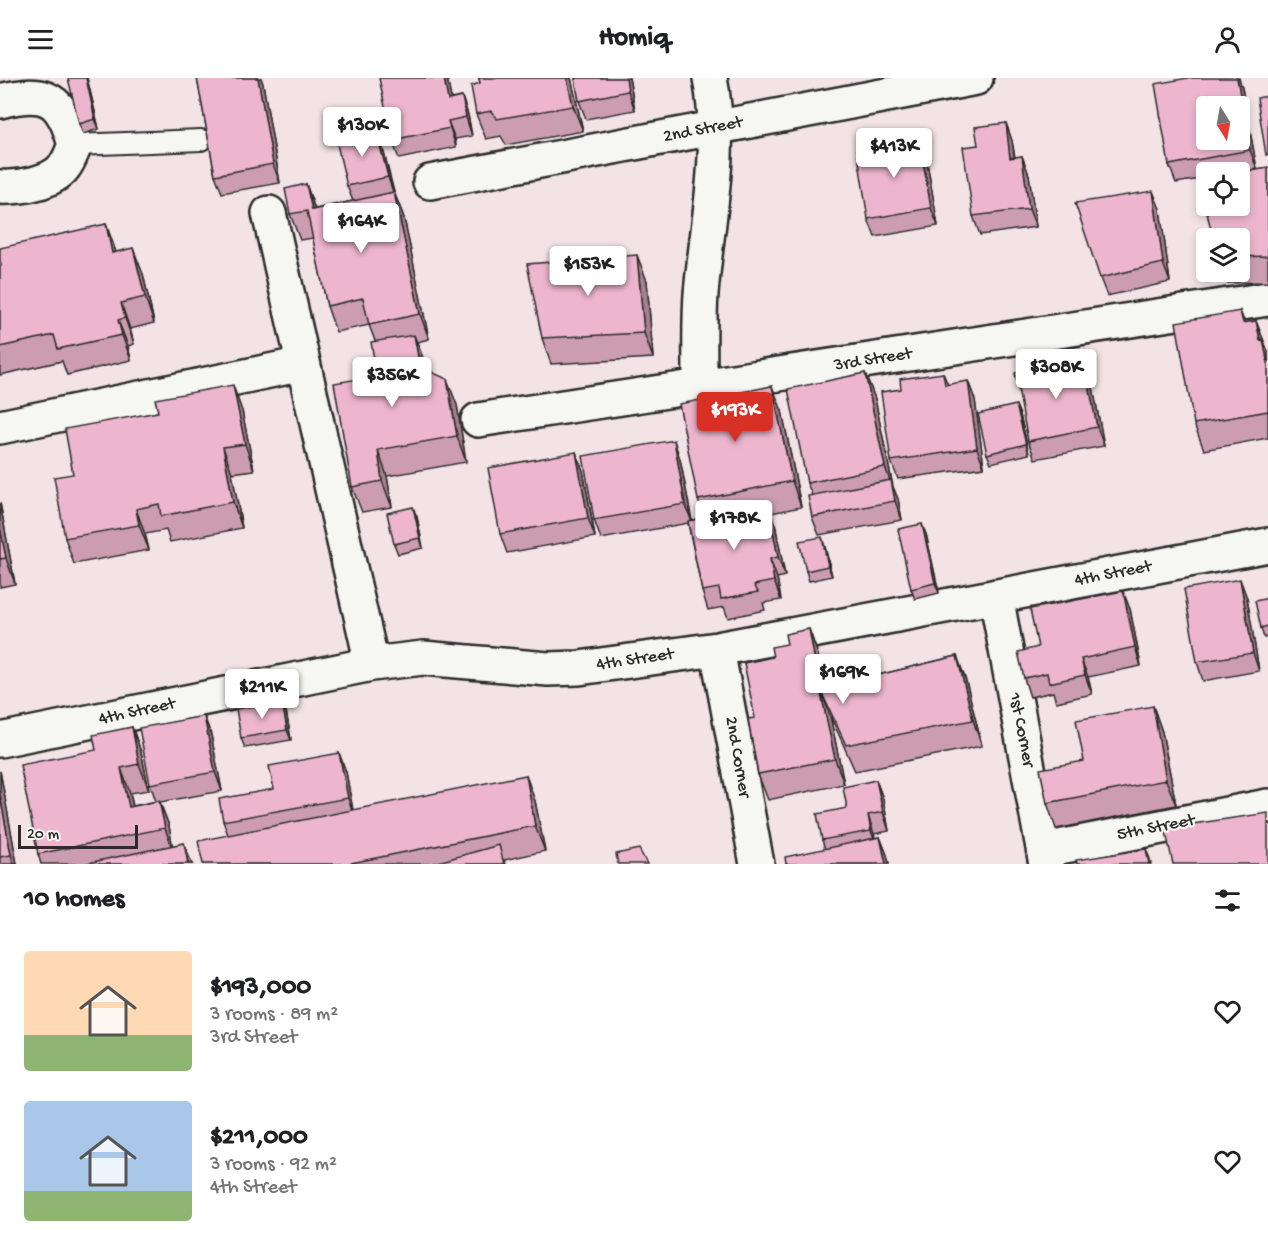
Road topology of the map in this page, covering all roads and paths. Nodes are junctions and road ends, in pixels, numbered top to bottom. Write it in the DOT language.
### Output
graph roads {
  1 [pos="710,78"];
  2 [pos="976,78"];
  3 [pos="0,101"];
  4 [pos="716,128"];
  5 [pos="201,140"];
  6 [pos="75,145"];
  7 [pos="429,182"];
  8 [pos="0,187"];
  9 [pos="269,213"];
  10 [pos="1268,299"];
  11 [pos="303,364"];
  12 [pos="700,386"];
  13 [pos="478,420"];
  14 [pos="0,427"];
  15 [pos="1268,545"];
  16 [pos="996,596"];
  17 [pos="717,649"];
  18 [pos="372,664"];
  19 [pos="0,740"];
  20 [pos="1268,806"];
  21 [pos="1045,857"];
  22 [pos="757,864"];
  1 -- 4 [label="street"];
  2 -- 4 [label="street, 2nd Street"];
  3 -- 6 [label="street"];
  4 -- 7 [label="street, 2nd Street"];
  4 -- 12 [label="street"];
  5 -- 6 [label="lane"];
  6 -- 8 [label="street"];
  9 -- 11 [label="street"];
  10 -- 12 [label="street, 3rd Street"];
  11 -- 14 [label="street"];
  11 -- 18 [label="street"];
  12 -- 13 [label="street, 3rd Street"];
  15 -- 16 [label="street, 4th Street"];
  16 -- 17 [label="street, 4th Street"];
  16 -- 21 [label="street, 1st Corner"];
  17 -- 18 [label="street, 4th Street"];
  17 -- 22 [label="street, 2nd Corner"];
  18 -- 19 [label="street, 4th Street"];
  20 -- 21 [label="street, 5th Street"];
}
